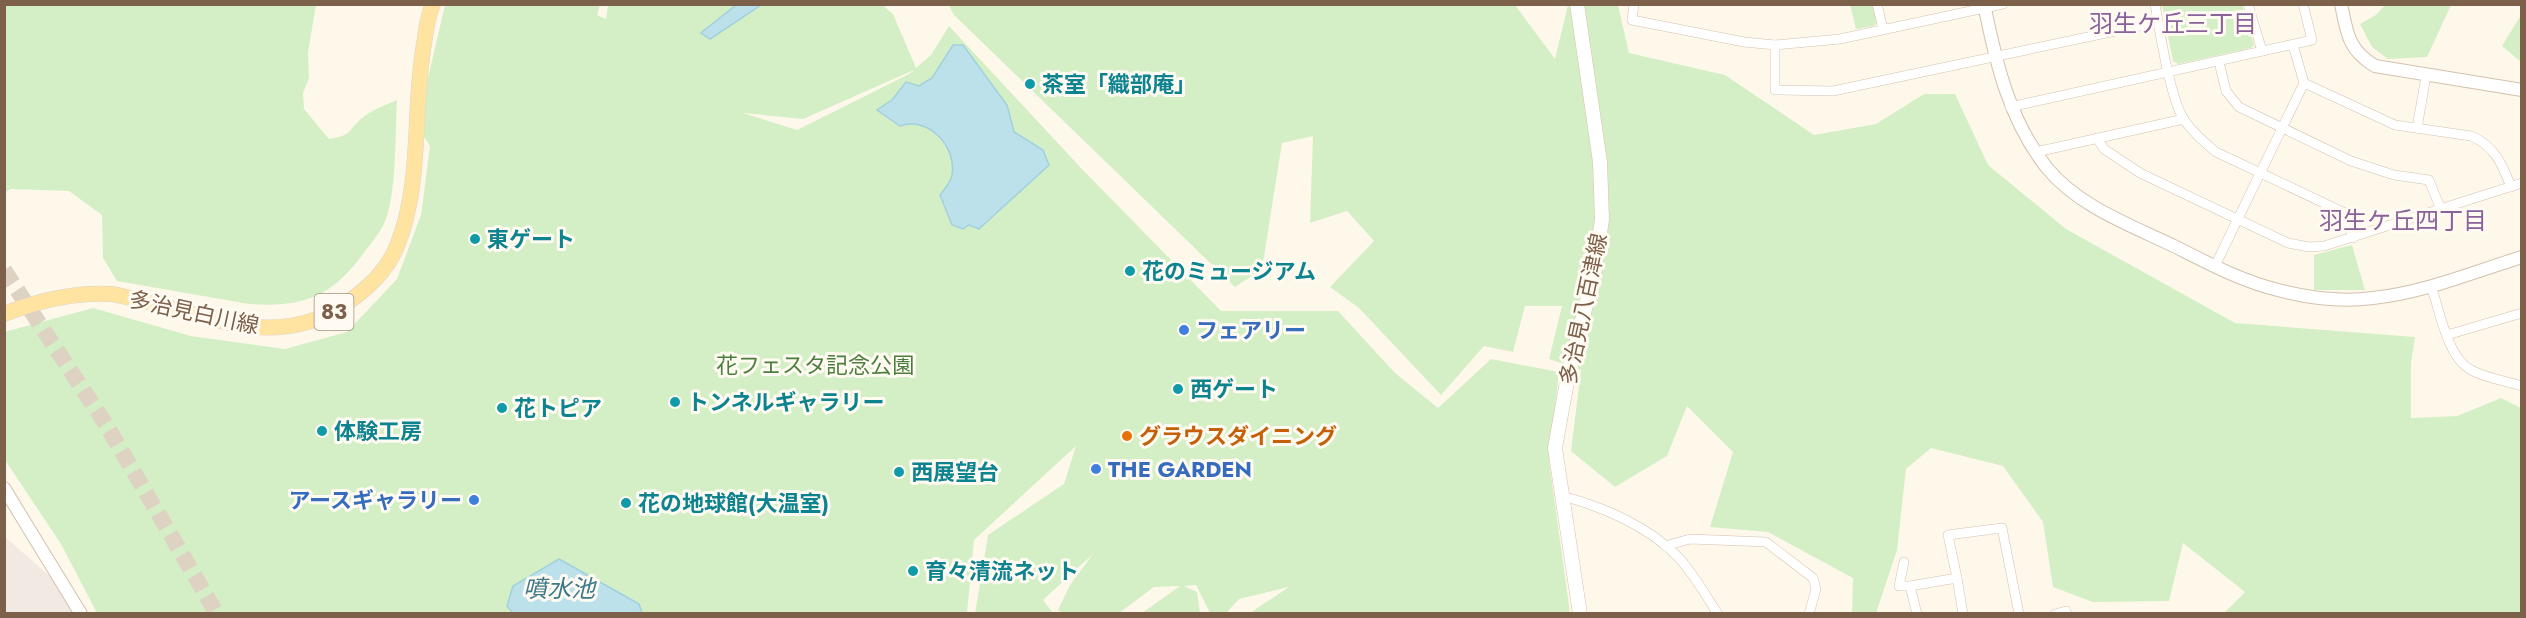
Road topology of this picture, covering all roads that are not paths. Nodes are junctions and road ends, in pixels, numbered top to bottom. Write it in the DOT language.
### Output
graph roads {
  1 [pos="433,4"];
  2 [pos="1577,4"];
  3 [pos="1634,4"];
  4 [pos="1877,4"];
  5 [pos="2003,4"];
  6 [pos="2155,4"];
  7 [pos="2248,4"];
  8 [pos="2303,4"];
  9 [pos="2341,4"];
  10 [pos="1985,6"];
  11 [pos="2158,22"];
  12 [pos="1883,29"];
  13 [pos="1775,45"];
  14 [pos="2293,45"];
  15 [pos="2262,51"];
  16 [pos="1996,57"];
  17 [pos="2218,62"];
  18 [pos="2169,72"];
  19 [pos="2426,76"];
  20 [pos="2304,83"];
  21 [pos="2522,90"];
  22 [pos="2010,107"];
  23 [pos="2184,119"];
  24 [pos="2282,128"];
  25 [pos="2417,128"];
  26 [pos="2097,138"];
  27 [pos="2036,152"];
  28 [pos="2260,174"];
  29 [pos="2522,183"];
  30 [pos="2511,187"];
  31 [pos="2441,210"];
  32 [pos="2238,219"];
  33 [pos="2353,238"];
  34 [pos="2522,257"];
  35 [pos="2215,266"];
  36 [pos="2431,286"];
  37 [pos="2522,312"];
  38 [pos="4,314"];
  39 [pos="2447,335"];
  40 [pos="2522,386"];
  41 [pos="4,488"];
  42 [pos="1562,496"];
  43 [pos="1665,546"];
  44 [pos="1904,562"];
  45 [pos="1957,578"];
  46 [pos="1910,586"];
  47 [pos="81,614"];
  48 [pos="1580,614"];
  49 [pos="1718,614"];
  50 [pos="1809,614"];
  51 [pos="1917,614"];
  52 [pos="1964,614"];
  53 [pos="2019,614"];
  54 [pos="2055,614"];
  55 [pos="2067,614"];
  1 -- 38 [label="main road, 多治見白川線 / 83"];
  2 -- 42 [label="main road, 多治見八百津線"];
  3 -- 13 [label="street"];
  4 -- 12 [label="street"];
  5 -- 10 [label="street"];
  6 -- 11 [label="street"];
  7 -- 15 [label="street"];
  8 -- 14 [label="street"];
  9 -- 19 [label="street"];
  10 -- 12 [label="street"];
  10 -- 16 [label="street"];
  11 -- 16 [label="street"];
  11 -- 18 [label="street"];
  12 -- 13 [label="street"];
  13 -- 16 [label="street"];
  14 -- 15 [label="street"];
  14 -- 20 [label="street"];
  15 -- 17 [label="street"];
  16 -- 22 [label="street"];
  17 -- 18 [label="street"];
  17 -- 24 [label="street"];
  18 -- 22 [label="street"];
  18 -- 23 [label="street"];
  19 -- 21 [label="street"];
  19 -- 25 [label="street"];
  20 -- 24 [label="street"];
  20 -- 25 [label="street"];
  22 -- 27 [label="street"];
  23 -- 26 [label="street"];
  23 -- 28 [label="street"];
  24 -- 28 [label="street"];
  24 -- 31 [label="street"];
  25 -- 30 [label="street"];
  26 -- 27 [label="street"];
  26 -- 32 [label="street"];
  27 -- 35 [label="street"];
  28 -- 32 [label="street"];
  28 -- 33 [label="street"];
  29 -- 30 [label="street"];
  30 -- 31 [label="street"];
  31 -- 33 [label="street"];
  32 -- 33 [label="street"];
  32 -- 35 [label="street"];
  34 -- 36 [label="street"];
  35 -- 36 [label="street"];
  36 -- 39 [label="street"];
  37 -- 39 [label="street"];
  39 -- 40 [label="street"];
  41 -- 47 [label="street"];
  42 -- 43 [label="street"];
  42 -- 48 [label="main road, 多治見八百津線"];
  43 -- 49 [label="street"];
  43 -- 50 [label="street"];
  44 -- 46 [label="street"];
  45 -- 46 [label="street"];
  45 -- 52 [label="street"];
  45 -- 53 [label="street"];
  46 -- 51 [label="street"];
  54 -- 55 [label="street"];
}
